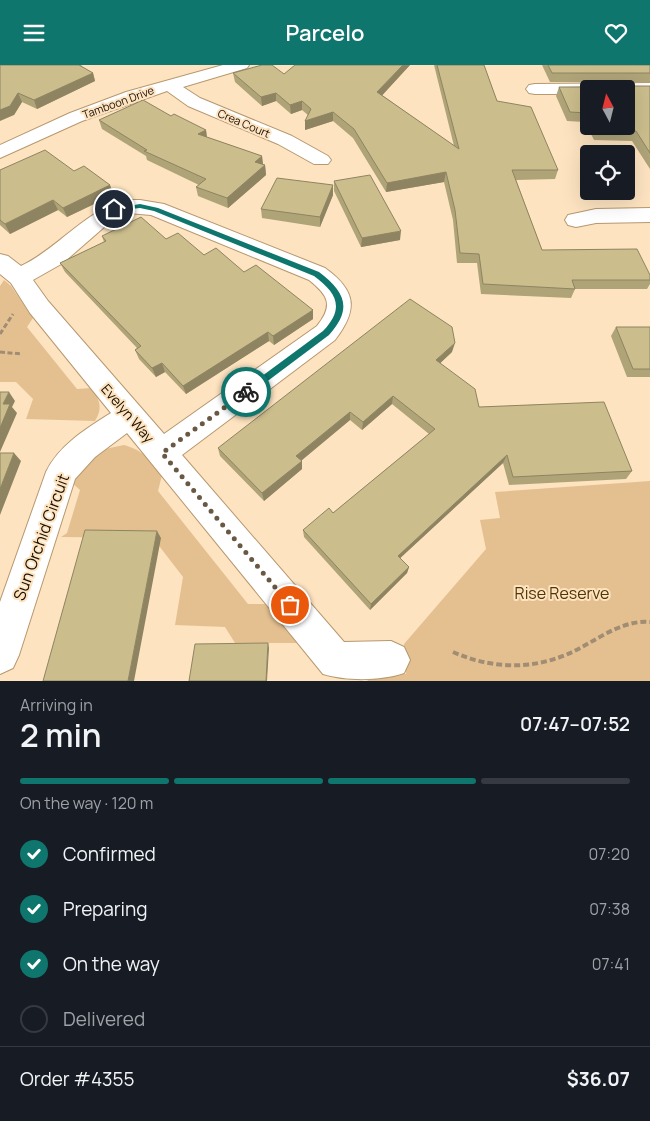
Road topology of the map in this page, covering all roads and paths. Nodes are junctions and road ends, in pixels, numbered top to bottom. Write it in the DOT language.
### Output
graph roads {
  1 [pos="241,65"];
  2 [pos="169,85"];
  3 [pos="650,88"];
  4 [pos="533,89"];
  5 [pos="0,152"];
  6 [pos="321,160"];
  7 [pos="650,215"];
  8 [pos="576,220"];
  9 [pos="9,270"];
  10 [pos="0,352"];
  11 [pos="22,353"];
  12 [pos="129,416"];
  13 [pos="162,453"];
  14 [pos="650,622"];
  15 [pos="453,652"];
  16 [pos="0,655"];
  17 [pos="391,660"];
  18 [pos="338,671"];
  1 -- 2 [label="street, Tamboon Drive"];
  2 -- 5 [label="street, Tamboon Drive"];
  2 -- 6 [label="street, Crea Court"];
  3 -- 4 [label="street"];
  7 -- 8 [label="street"];
  9 -- 12 [label="street, Evelyn Way"];
  9 -- 13 [label="street"];
  10 -- 11 [label="path"];
  12 -- 13 [label="street, Evelyn Way"];
  12 -- 16 [label="street, Sun Orchid Circuit"];
  13 -- 18 [label="street, Evelyn Way"];
  14 -- 15 [label="path"];
  17 -- 18 [label="street, Evelyn Way"];
}
